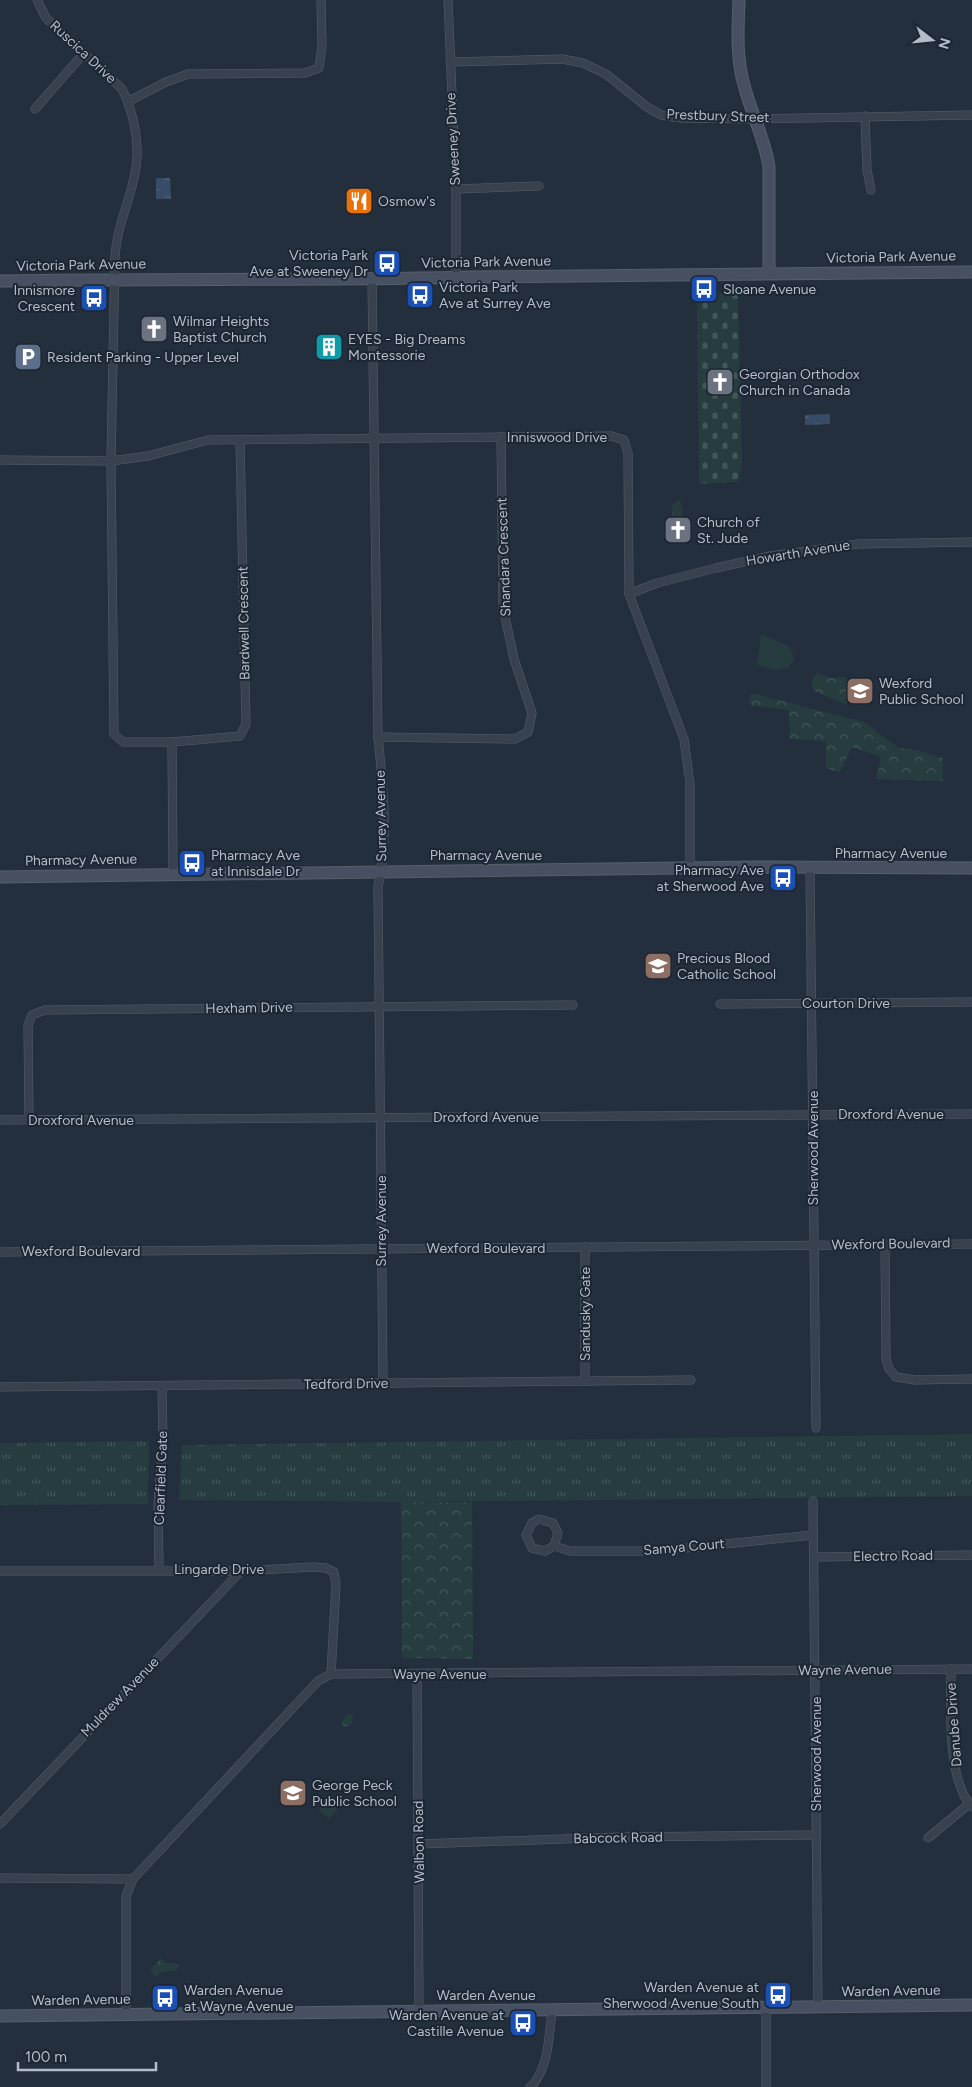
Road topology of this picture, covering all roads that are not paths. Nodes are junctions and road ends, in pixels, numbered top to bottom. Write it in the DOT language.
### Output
graph roads {
  1 [pos="37,0"];
  2 [pos="321,0"];
  3 [pos="448,0"];
  4 [pos="739,0"];
  5 [pos="84,53"];
  6 [pos="450,62"];
  7 [pos="128,101"];
  8 [pos="35,109"];
  9 [pos="972,115"];
  10 [pos="865,116"];
  11 [pos="754,119"];
  12 [pos="539,186"];
  13 [pos="456,189"];
  14 [pos="871,190"];
  15 [pos="972,272"];
  16 [pos="770,273"];
  17 [pos="456,277"];
  18 [pos="115,279"];
  19 [pos="372,279"];
  20 [pos="0,281"];
  21 [pos="501,437"];
  22 [pos="373,438"];
  23 [pos="240,440"];
  24 [pos="0,460"];
  25 [pos="111,461"];
  26 [pos="972,542"];
  27 [pos="629,594"];
  28 [pos="378,737"];
  29 [pos="172,742"];
  30 [pos="810,867"];
  31 [pos="972,868"];
  32 [pos="690,869"];
  33 [pos="382,871"];
  34 [pos="173,873"];
  35 [pos="0,877"];
  36 [pos="972,1002"];
  37 [pos="812,1003"];
  38 [pos="720,1004"];
  39 [pos="573,1005"];
  40 [pos="380,1007"];
  41 [pos="813,1114"];
  42 [pos="972,1114"];
  43 [pos="381,1117"];
  44 [pos="0,1120"];
  45 [pos="29,1120"];
  46 [pos="885,1244"];
  47 [pos="972,1244"];
  48 [pos="814,1245"];
  49 [pos="585,1247"];
  50 [pos="382,1248"];
  51 [pos="0,1252"];
  52 [pos="972,1379"];
  53 [pos="691,1380"];
  54 [pos="585,1381"];
  55 [pos="383,1383"];
  56 [pos="162,1386"];
  57 [pos="0,1387"];
  58 [pos="816,1428"];
  59 [pos="814,1501"];
  60 [pos="814,1535"];
  61 [pos="554,1546"];
  62 [pos="972,1555"];
  63 [pos="815,1557"];
  64 [pos="159,1569"];
  65 [pos="0,1571"];
  66 [pos="241,1571"];
  67 [pos="951,1669"];
  68 [pos="972,1669"];
  69 [pos="816,1670"];
  70 [pos="332,1674"];
  71 [pos="417,1674"];
  72 [pos="971,1805"];
  73 [pos="0,1824"];
  74 [pos="817,1835"];
  75 [pos="928,1838"];
  76 [pos="419,1844"];
  77 [pos="0,1878"];
  78 [pos="133,1879"];
  79 [pos="972,2005"];
  80 [pos="818,2006"];
  81 [pos="766,2008"];
  82 [pos="419,2010"];
  83 [pos="552,2011"];
  84 [pos="126,2014"];
  85 [pos="0,2016"];
  86 [pos="530,2087"];
  87 [pos="766,2087"];
  1 -- 5 [label="street, Ruscica Drive"];
  2 -- 7 [label="street"];
  3 -- 6 [label="street, Sweeney Drive"];
  4 -- 11 [label="main road"];
  5 -- 7 [label="street, Ruscica Drive"];
  5 -- 8 [label="street"];
  6 -- 11 [label="street, Prestbury Street"];
  6 -- 13 [label="street, Sweeney Drive"];
  7 -- 18 [label="street, Ruscica Drive"];
  9 -- 10 [label="street, Prestbury Street"];
  10 -- 11 [label="street, Prestbury Street"];
  10 -- 14 [label="street"];
  11 -- 16 [label="main road"];
  12 -- 13 [label="street"];
  13 -- 17 [label="street, Sweeney Drive"];
  15 -- 16 [label="main road, Victoria Park Avenue"];
  16 -- 17 [label="main road, Victoria Park Avenue"];
  17 -- 19 [label="main road, Victoria Park Avenue"];
  18 -- 19 [label="main road, Victoria Park Avenue"];
  18 -- 20 [label="main road, Victoria Park Avenue"];
  18 -- 25 [label="street"];
  19 -- 22 [label="street, Surrey Avenue"];
  21 -- 22 [label="street, Inniswood Drive"];
  21 -- 27 [label="street, Inniswood Drive"];
  21 -- 28 [label="street, Shandara Crescent"];
  22 -- 23 [label="street, Inniswood Drive"];
  22 -- 28 [label="street, Surrey Avenue"];
  23 -- 25 [label="street, Inniswood Drive"];
  23 -- 29 [label="street, Bardwell Crescent"];
  24 -- 25 [label="street, Inniswood Drive"];
  25 -- 29 [label="street"];
  26 -- 27 [label="street, Howarth Avenue"];
  27 -- 32 [label="street, Inniswood Drive"];
  28 -- 33 [label="street, Surrey Avenue"];
  29 -- 34 [label="street"];
  30 -- 31 [label="main road, Pharmacy Avenue"];
  30 -- 32 [label="main road, Pharmacy Avenue"];
  30 -- 37 [label="street, Sherwood Avenue"];
  32 -- 33 [label="main road, Pharmacy Avenue"];
  33 -- 34 [label="main road, Pharmacy Avenue"];
  33 -- 40 [label="street, Surrey Avenue"];
  34 -- 35 [label="main road, Pharmacy Avenue"];
  36 -- 37 [label="street, Courton Drive"];
  37 -- 38 [label="street, Courton Drive"];
  37 -- 41 [label="street, Sherwood Avenue"];
  39 -- 40 [label="street, Hexham Drive"];
  40 -- 43 [label="street, Surrey Avenue"];
  40 -- 45 [label="street, Hexham Drive"];
  41 -- 42 [label="street, Droxford Avenue"];
  41 -- 43 [label="street, Droxford Avenue"];
  41 -- 48 [label="street, Sherwood Avenue"];
  43 -- 45 [label="street, Droxford Avenue"];
  43 -- 50 [label="street, Surrey Avenue"];
  44 -- 45 [label="street, Droxford Avenue"];
  46 -- 47 [label="street, Wexford Boulevard"];
  46 -- 48 [label="street, Wexford Boulevard"];
  46 -- 52 [label="street"];
  48 -- 49 [label="street, Wexford Boulevard"];
  48 -- 58 [label="street, Sherwood Avenue"];
  49 -- 50 [label="street, Wexford Boulevard"];
  49 -- 54 [label="street, Sandusky Gate"];
  50 -- 51 [label="street, Wexford Boulevard"];
  50 -- 55 [label="street, Surrey Avenue"];
  53 -- 54 [label="street, Tedford Drive"];
  54 -- 55 [label="street, Tedford Drive"];
  55 -- 56 [label="street, Tedford Drive"];
  56 -- 57 [label="street, Tedford Drive"];
  56 -- 64 [label="street, Clearfield Gate"];
  59 -- 60 [label="street, Sherwood Avenue"];
  60 -- 61 [label="street, Samya Court"];
  60 -- 63 [label="street, Sherwood Avenue"];
  61 -- 61 [label="street, Samya Court"];
  62 -- 63 [label="street, Electro Road"];
  63 -- 69 [label="street, Sherwood Avenue"];
  64 -- 65 [label="street, Lingarde Drive"];
  64 -- 66 [label="street, Lingarde Drive"];
  66 -- 70 [label="street, Lingarde Drive"];
  66 -- 73 [label="street, Muldrew Avenue"];
  67 -- 68 [label="street, Wayne Avenue"];
  67 -- 69 [label="street, Wayne Avenue"];
  67 -- 72 [label="street, Danube Drive"];
  69 -- 71 [label="street, Wayne Avenue"];
  69 -- 74 [label="street, Sherwood Avenue"];
  70 -- 71 [label="street, Wayne Avenue"];
  70 -- 78 [label="street"];
  71 -- 76 [label="street, Walbon Road"];
  72 -- 75 [label="street"];
  74 -- 76 [label="street, Babcock Road"];
  74 -- 80 [label="street, Sherwood Avenue"];
  76 -- 82 [label="street, Walbon Road"];
  77 -- 78 [label="street"];
  78 -- 84 [label="street"];
  79 -- 80 [label="main road, Warden Avenue"];
  80 -- 81 [label="main road, Warden Avenue"];
  81 -- 83 [label="main road, Warden Avenue"];
  81 -- 87 [label="street"];
  82 -- 83 [label="main road, Warden Avenue"];
  82 -- 84 [label="main road, Warden Avenue"];
  83 -- 86 [label="street"];
  84 -- 85 [label="main road, Warden Avenue"];
}
